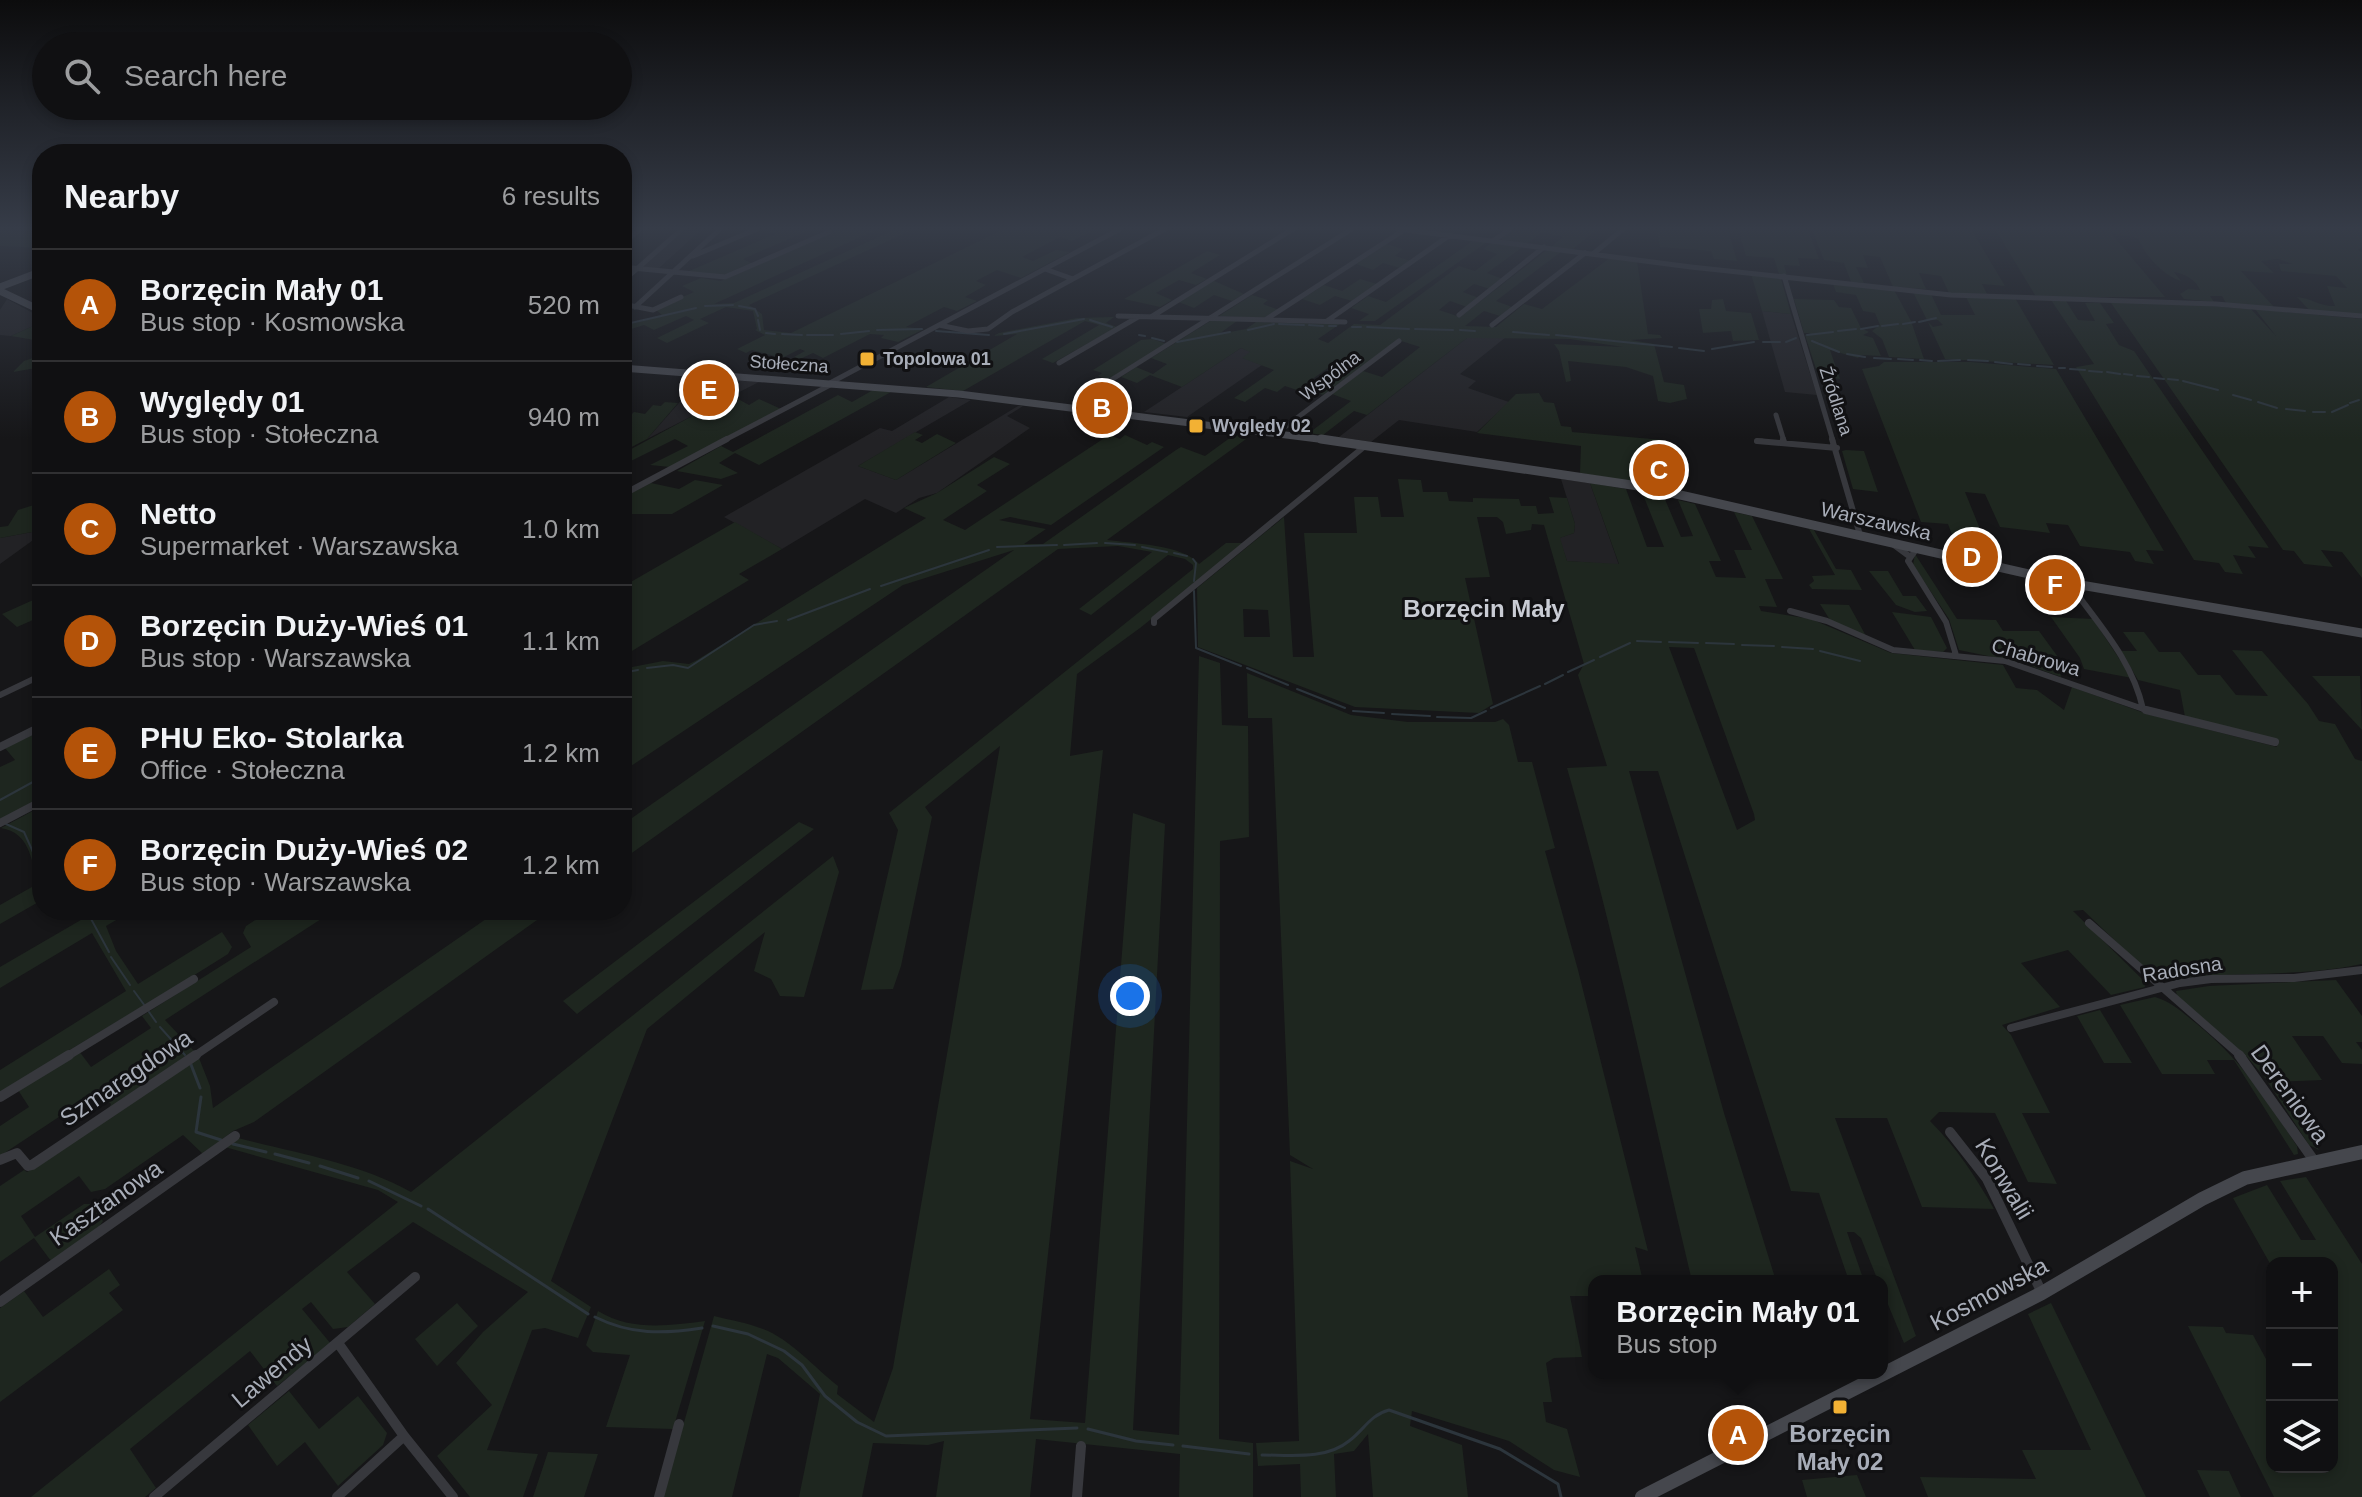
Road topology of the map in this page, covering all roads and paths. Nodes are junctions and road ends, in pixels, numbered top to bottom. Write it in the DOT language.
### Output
graph roads {
  1 [pos="644,299"];
  2 [pos="677,299"];
  3 [pos="988,299"];
  4 [pos="1036,299"];
  5 [pos="1180,299"];
  6 [pos="1241,299"];
  7 [pos="1298,299"];
  8 [pos="1359,299"];
  9 [pos="1479,299"];
  10 [pos="1526,299"];
  11 [pos="1791,299"];
  12 [pos="2065,299"];
  13 [pos="632,306"];
  14 [pos="635,307"];
  15 [pos="1459,315"];
  16 [pos="1118,316"];
  17 [pos="1140,316"];
  18 [pos="2362,316"];
  19 [pos="1151,317"];
  20 [pos="1211,318"];
  21 [pos="1265,320"];
  22 [pos="1327,321"];
  23 [pos="1345,322"];
  24 [pos="939,325"];
  25 [pos="1492,325"];
  26 [pos="1399,341"];
  27 [pos="1059,363"];
  28 [pos="632,369"];
  29 [pos="832,383"];
  30 [pos="1073,408"];
  31 [pos="1776,415"];
  32 [pos="1277,433"];
  33 [pos="1757,441"];
  34 [pos="1784,443"];
  35 [pos="1365,446"];
  36 [pos="1382,448"];
  37 [pos="1837,448"];
  38 [pos="632,490"];
  39 [pos="1860,535"];
  40 [pos="1890,542"];
  41 [pos="1917,548"];
  42 [pos="1909,556"];
  43 [pos="2069,583"];
  44 [pos="1790,611"];
  45 [pos="1154,623"];
  46 [pos="2360,634"];
  47 [pos="1956,655"];
  48 [pos="32,680"];
  49 [pos="0,695"];
  50 [pos="2143,709"];
  51 [pos="32,731"];
  52 [pos="2275,742"];
  53 [pos="0,747"];
  54 [pos="32,806"];
  55 [pos="0,823"];
  56 [pos="2089,923"];
  57 [pos="2362,970"];
  58 [pos="194,979"];
  59 [pos="2160,988"];
  60 [pos="274,1002"];
  61 [pos="2011,1028"];
  62 [pos="0,1097"];
  63 [pos="1950,1132"];
  64 [pos="235,1136"];
  65 [pos="2362,1152"];
  66 [pos="0,1160"];
  67 [pos="2315,1162"];
  68 [pos="415,1277"];
  69 [pos="2042,1293"];
  70 [pos="0,1302"];
  71 [pos="338,1343"];
  72 [pos="1888,1372"];
  73 [pos="1873,1379"];
  74 [pos="679,1424"];
  75 [pos="404,1436"];
  76 [pos="1081,1446"];
  77 [pos="154,1497"];
  78 [pos="337,1497"];
  79 [pos="453,1497"];
  80 [pos="659,1497"];
  81 [pos="1077,1497"];
  82 [pos="1642,1497"];
  1 -- 14 [label="street"];
  2 -- 14 [label="street"];
  3 -- 24 [label="street"];
  4 -- 24 [label="street"];
  5 -- 19 [label="street"];
  6 -- 20 [label="street"];
  7 -- 21 [label="street"];
  8 -- 22 [label="street"];
  9 -- 15 [label="street"];
  10 -- 25 [label="street"];
  11 -- 37 [label="street, Źródlana"];
  12 -- 18 [label="street"];
  13 -- 14 [label="street"];
  16 -- 17 [label="street"];
  17 -- 19 [label="street"];
  17 -- 27 [label="street"];
  19 -- 20 [label="street"];
  20 -- 21 [label="street"];
  20 -- 30 [label="street"];
  21 -- 22 [label="street"];
  22 -- 23 [label="street"];
  24 -- 29 [label="street"];
  26 -- 32 [label="street, Wspólna"];
  28 -- 29 [label="main road, Stołeczna"];
  29 -- 30 [label="main road, Stołeczna"];
  29 -- 38 [label="street"];
  30 -- 32 [label="main road, Stołeczna"];
  31 -- 34 [label="street"];
  32 -- 35 [label="main road, Stołeczna"];
  33 -- 34 [label="street"];
  34 -- 37 [label="street"];
  35 -- 36 [label="main road, Stołeczna"];
  35 -- 45 [label="street"];
  36 -- 39 [label="main road, Warszawska"];
  37 -- 39 [label="street, Źródlana"];
  39 -- 40 [label="main road, Warszawska"];
  40 -- 41 [label="main road, Warszawska"];
  40 -- 42 [label="street"];
  41 -- 42 [label="street"];
  41 -- 43 [label="main road, Warszawska"];
  42 -- 47 [label="street"];
  43 -- 46 [label="main road, Warszawska"];
  43 -- 50 [label="street"];
  44 -- 47 [label="street, Chabrowa"];
  47 -- 50 [label="street, Chabrowa"];
  48 -- 49 [label="street"];
  50 -- 52 [label="street, Chabrowa"];
  51 -- 53 [label="street"];
  54 -- 55 [label="street"];
  56 -- 59 [label="street, Dereniowa"];
  57 -- 59 [label="street, Radosna"];
  58 -- 62 [label="street"];
  59 -- 61 [label="street, Radosna"];
  59 -- 67 [label="street, Dereniowa"];
  60 -- 66 [label="street, Szmaragdowa"];
  63 -- 69 [label="street, Konwalii"];
  64 -- 70 [label="street, Kasztanowa"];
  65 -- 67 [label="main road, Kosmowska"];
  67 -- 69 [label="main road, Kosmowska"];
  68 -- 71 [label="street, Lawendy"];
  69 -- 72 [label="main road, Kosmowska"];
  71 -- 75 [label="street"];
  71 -- 77 [label="street, Lawendy"];
  73 -- 82 [label="main road, Kosmowska"];
  74 -- 80 [label="street"];
  75 -- 78 [label="street"];
  75 -- 79 [label="street"];
  76 -- 81 [label="street"];
}
